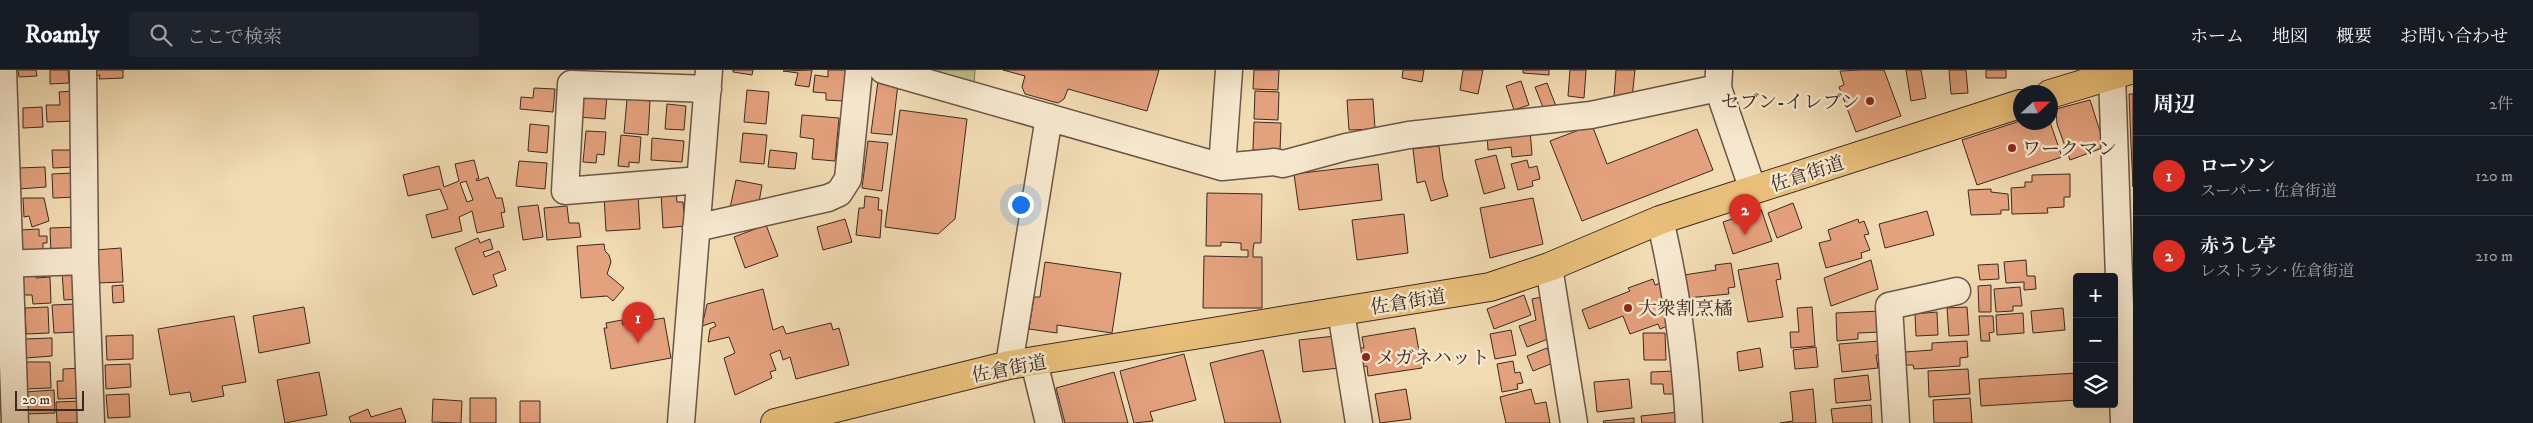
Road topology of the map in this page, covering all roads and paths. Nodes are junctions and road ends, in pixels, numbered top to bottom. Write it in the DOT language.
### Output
graph roads {
  1 [pos="3,70"];
  2 [pos="83,70"];
  3 [pos="859,70"];
  4 [pos="883,70"];
  5 [pos="1229,70"];
  6 [pos="2121,72"];
  7 [pos="1718,79"];
  8 [pos="708,80"];
  9 [pos="2058,92"];
  10 [pos="2013,106"];
  11 [pos="1049,117"];
  12 [pos="1222,167"];
  13 [pos="700,180"];
  14 [pos="1753,190"];
  15 [pos="1660,220"];
  16 [pos="696,228"];
  17 [pos="84,262"];
  18 [pos="5,264"];
  19 [pos="1549,267"];
  20 [pos="1957,291"];
  21 [pos="1341,312"];
  22 [pos="1021,364"];
  23 [pos="15,423"];
  24 [pos="91,423"];
  25 [pos="681,423"];
  26 [pos="776,423"];
  27 [pos="1049,423"];
  28 [pos="1359,423"];
  29 [pos="1574,423"];
  30 [pos="1689,423"];
  31 [pos="1896,423"];
  32 [pos="2124,423"];
  1 -- 18 [label="street"];
  2 -- 17 [label="street"];
  3 -- 16 [label="street"];
  4 -- 11 [label="street"];
  5 -- 12 [label="street"];
  6 -- 9 [label="highway"];
  6 -- 32 [label="street"];
  7 -- 12 [label="street"];
  7 -- 14 [label="street"];
  8 -- 13 [label="street"];
  8 -- 13 [label="street"];
  10 -- 14 [label="highway, 佐倉街道"];
  11 -- 12 [label="street"];
  11 -- 22 [label="street"];
  13 -- 16 [label="street"];
  14 -- 15 [label="highway, 佐倉街道"];
  15 -- 19 [label="highway, 佐倉街道"];
  15 -- 30 [label="street"];
  16 -- 25 [label="street"];
  17 -- 18 [label="street"];
  17 -- 24 [label="street"];
  18 -- 23 [label="street"];
  19 -- 21 [label="highway, 佐倉街道"];
  19 -- 29 [label="street"];
  20 -- 31 [label="street"];
  21 -- 22 [label="highway, 佐倉街道"];
  21 -- 28 [label="street"];
  22 -- 26 [label="highway, 佐倉街道"];
  22 -- 27 [label="street"];
}
